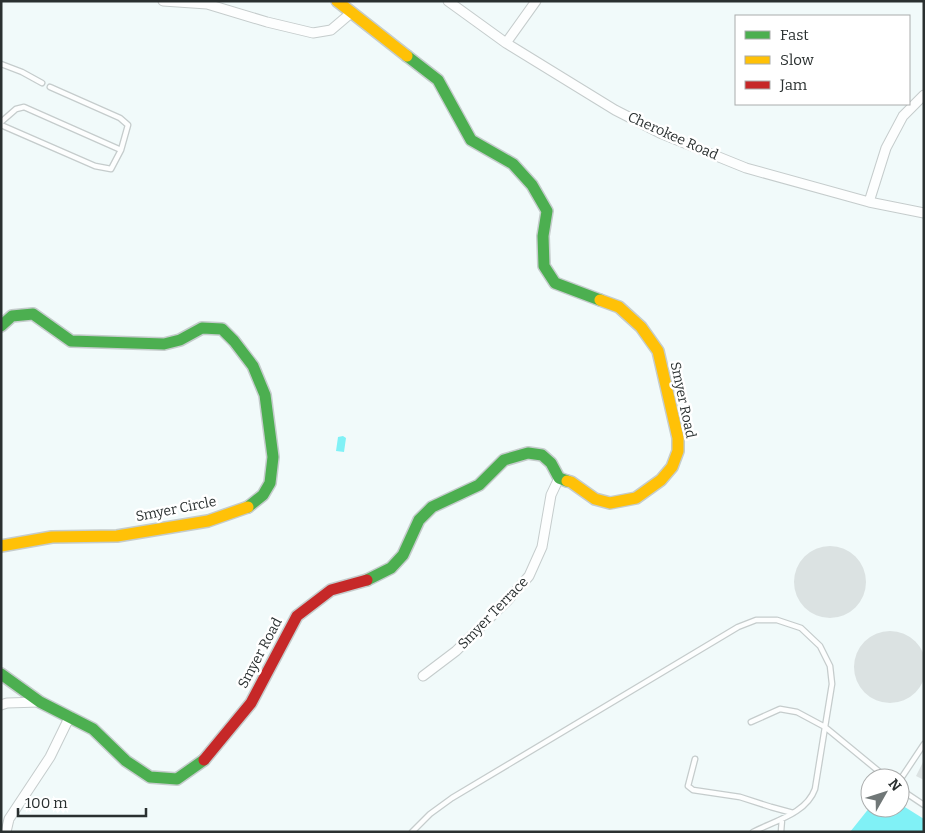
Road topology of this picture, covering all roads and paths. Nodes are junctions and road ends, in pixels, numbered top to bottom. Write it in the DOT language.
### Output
graph roads {
  1 [pos="163,1"];
  2 [pos="337,1"];
  3 [pos="448,1"];
  4 [pos="536,1"];
  5 [pos="351,13"];
  6 [pos="506,43"];
  7 [pos="1,64"];
  8 [pos="42,83"];
  9 [pos="50,87"];
  10 [pos="924,95"];
  11 [pos="1,124"];
  12 [pos="121,150"];
  13 [pos="869,202"];
  14 [pos="924,213"];
  15 [pos="1,326"];
  16 [pos="559,478"];
  17 [pos="1,546"];
  18 [pos="1,674"];
  19 [pos="423,676"];
  20 [pos="40,702"];
  21 [pos="1,705"];
  22 [pos="70,716"];
  23 [pos="751,722"];
  24 [pos="825,727"];
  25 [pos="924,744"];
  26 [pos="695,759"];
  27 [pos="875,768"];
  28 [pos="908,768"];
  29 [pos="910,796"];
  30 [pos="924,806"];
  31 [pos="793,813"];
  32 [pos="782,818"];
  33 [pos="6,832"];
  34 [pos="412,832"];
  35 [pos="752,832"];
  36 [pos="781,832"];
  1 -- 5 [label="street"];
  2 -- 5 [label="street, Smyer Road"];
  3 -- 6 [label="street, Cherokee Road"];
  4 -- 6 [label="street"];
  5 -- 16 [label="street, Smyer Road"];
  6 -- 13 [label="street, Cherokee Road"];
  7 -- 8 [label="lane"];
  9 -- 12 [label="lane"];
  10 -- 13 [label="street"];
  11 -- 12 [label="lane"];
  11 -- 12 [label="lane"];
  13 -- 14 [label="street, Cherokee Road"];
  15 -- 17 [label="street, Smyer Circle"];
  16 -- 19 [label="street, Smyer Terrace"];
  16 -- 22 [label="street, Smyer Road"];
  18 -- 20 [label="street, Smyer Road"];
  20 -- 21 [label="street"];
  20 -- 22 [label="street, Smyer Road"];
  22 -- 33 [label="street"];
  23 -- 24 [label="lane"];
  24 -- 27 [label="lane"];
  24 -- 31 [label="lane"];
  24 -- 34 [label="lane"];
  25 -- 28 [label="lane"];
  26 -- 31 [label="lane"];
  29 -- 30 [label="lane"];
  31 -- 32 [label="lane"];
  32 -- 35 [label="lane"];
  32 -- 36 [label="lane"];
}
